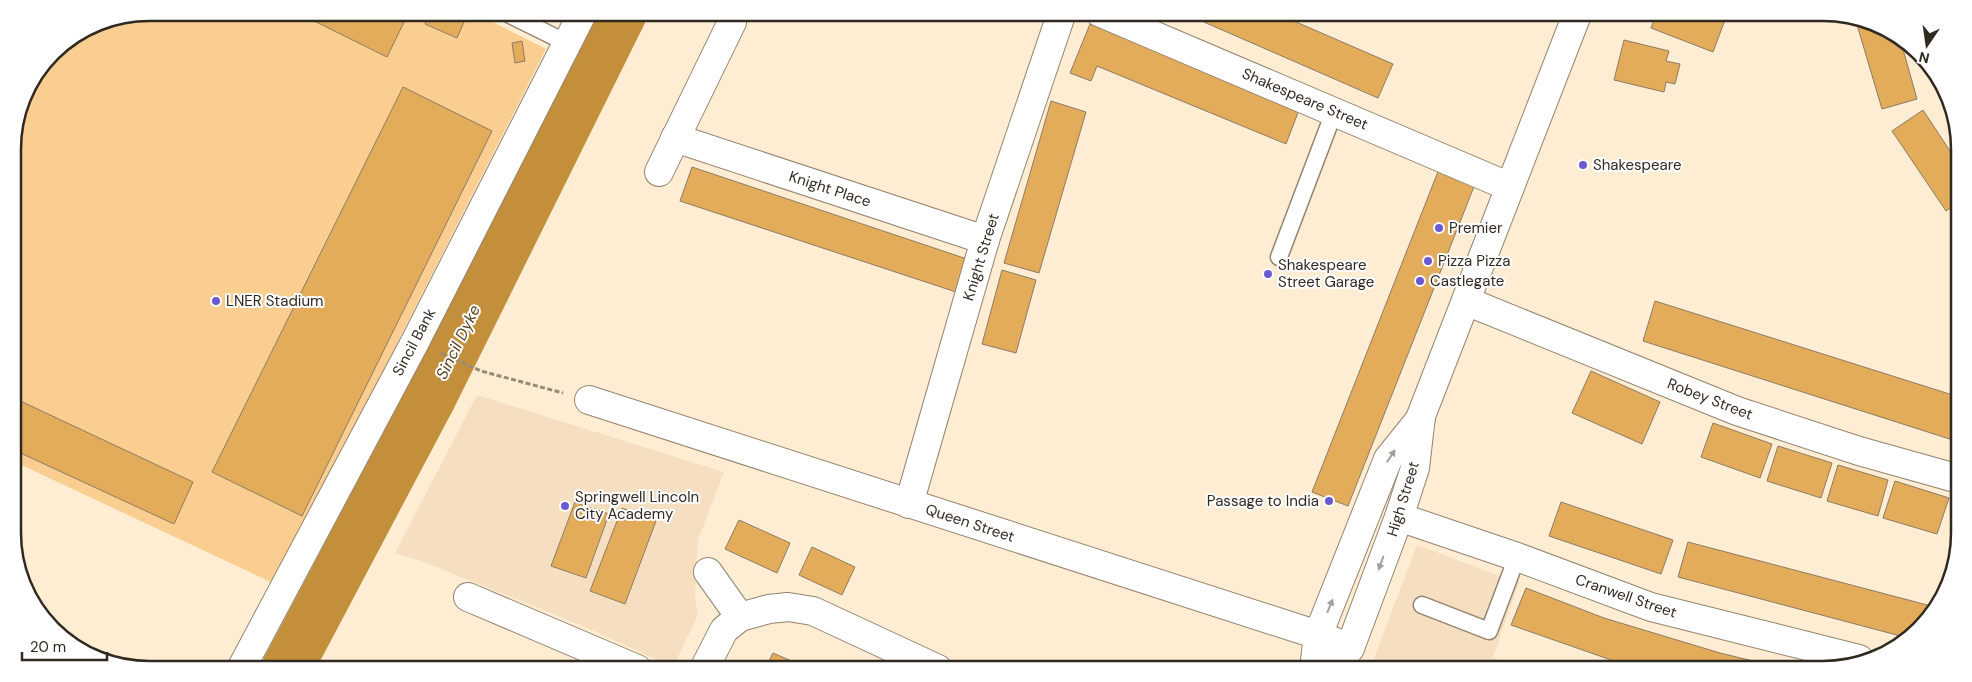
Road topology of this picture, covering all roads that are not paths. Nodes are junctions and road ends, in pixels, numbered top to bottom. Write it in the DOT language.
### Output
graph roads {
  1 [pos="1059,21"];
  2 [pos="1121,21"];
  3 [pos="1574,21"];
  4 [pos="523,22"];
  5 [pos="578,22"];
  6 [pos="732,22"];
  7 [pos="567,43"];
  8 [pos="1334,112"];
  9 [pos="675,138"];
  10 [pos="659,172"];
  11 [pos="1510,187"];
  12 [pos="984,240"];
  13 [pos="1279,258"];
  14 [pos="1466,301"];
  15 [pos="589,400"];
  16 [pos="1422,416"];
  17 [pos="1951,477"];
  18 [pos="909,504"];
  19 [pos="1399,517"];
  20 [pos="1517,557"];
  21 [pos="708,572"];
  22 [pos="468,597"];
  23 [pos="1422,605"];
  24 [pos="740,616"];
  25 [pos="1318,635"];
  26 [pos="1851,657"];
  27 [pos="1342,659"];
  28 [pos="1315,660"];
  29 [pos="246,661"];
  30 [pos="617,661"];
  31 [pos="708,661"];
  32 [pos="919,661"];
  1 -- 12 [label="street, Knight Street"];
  2 -- 8 [label="street, Shakespeare Street"];
  3 -- 11 [label="street"];
  4 -- 7 [label="lane"];
  5 -- 7 [label="street, Sincil Bank"];
  6 -- 9 [label="street"];
  7 -- 29 [label="street, Sincil Bank"];
  8 -- 11 [label="street, Shakespeare Street"];
  8 -- 13 [label="lane"];
  9 -- 10 [label="street"];
  9 -- 12 [label="street, Knight Place"];
  11 -- 14 [label="street"];
  12 -- 18 [label="street, Knight Street"];
  14 -- 16 [label="street"];
  14 -- 17 [label="street, Robey Street"];
  15 -- 18 [label="street, Queen Street"];
  16 -- 19 [label="street, High Street"];
  25 -- 16 [label="street, High Street, one-way"];
  18 -- 25 [label="street, Queen Street"];
  19 -- 20 [label="street, Cranwell Street"];
  19 -- 27 [label="street, High Street, one-way"];
  20 -- 23 [label="lane"];
  20 -- 26 [label="street, Cranwell Street"];
  21 -- 24 [label="street"];
  22 -- 30 [label="street"];
  24 -- 31 [label="street"];
  24 -- 32 [label="street"];
  25 -- 27 [label="street, Queen Street"];
  25 -- 28 [label="street, High Street"];
}
